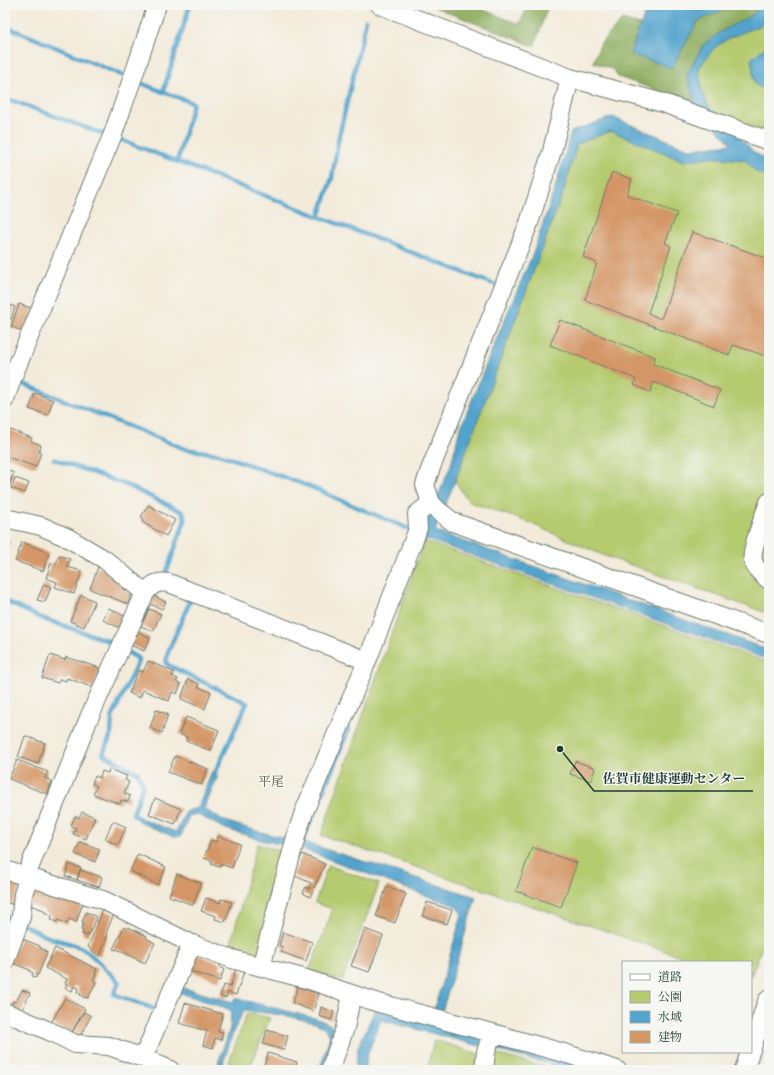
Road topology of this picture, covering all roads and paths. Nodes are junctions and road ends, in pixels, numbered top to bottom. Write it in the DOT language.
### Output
graph roads {
  1 [pos="156,5"];
  2 [pos="380,5"];
  3 [pos="570,78"];
  4 [pos="769,141"];
  5 [pos="10,386"];
  6 [pos="769,502"];
  7 [pos="431,503"];
  8 [pos="5,518"];
  9 [pos="769,580"];
  10 [pos="145,593"];
  11 [pos="769,634"];
  12 [pos="366,660"];
  13 [pos="5,870"];
  14 [pos="26,876"];
  15 [pos="192,944"];
  16 [pos="5,961"];
  17 [pos="261,967"];
  18 [pos="352,994"];
  19 [pos="769,999"];
  20 [pos="5,1012"];
  21 [pos="492,1032"];
  22 [pos="752,1048"];
  23 [pos="750,1053"];
  24 [pos="143,1058"];
  25 [pos="170,1070"];
  26 [pos="330,1070"];
  27 [pos="484,1070"];
  28 [pos="617,1070"];
  29 [pos="744,1070"];
  1 -- 5 [label="street"];
  2 -- 3 [label="street"];
  3 -- 4 [label="street"];
  3 -- 7 [label="street"];
  6 -- 9 [label="street"];
  7 -- 11 [label="street"];
  7 -- 12 [label="street"];
  8 -- 10 [label="street"];
  10 -- 12 [label="street"];
  10 -- 14 [label="street"];
  12 -- 17 [label="street"];
  13 -- 14 [label="street"];
  14 -- 15 [label="street"];
  14 -- 16 [label="street"];
  15 -- 17 [label="street"];
  15 -- 24 [label="street"];
  17 -- 18 [label="street"];
  18 -- 21 [label="street"];
  18 -- 26 [label="street"];
  19 -- 22 [label="street"];
  20 -- 24 [label="street"];
  21 -- 27 [label="street"];
  21 -- 28 [label="street"];
  23 -- 29 [label="street"];
  24 -- 25 [label="street"];
}
